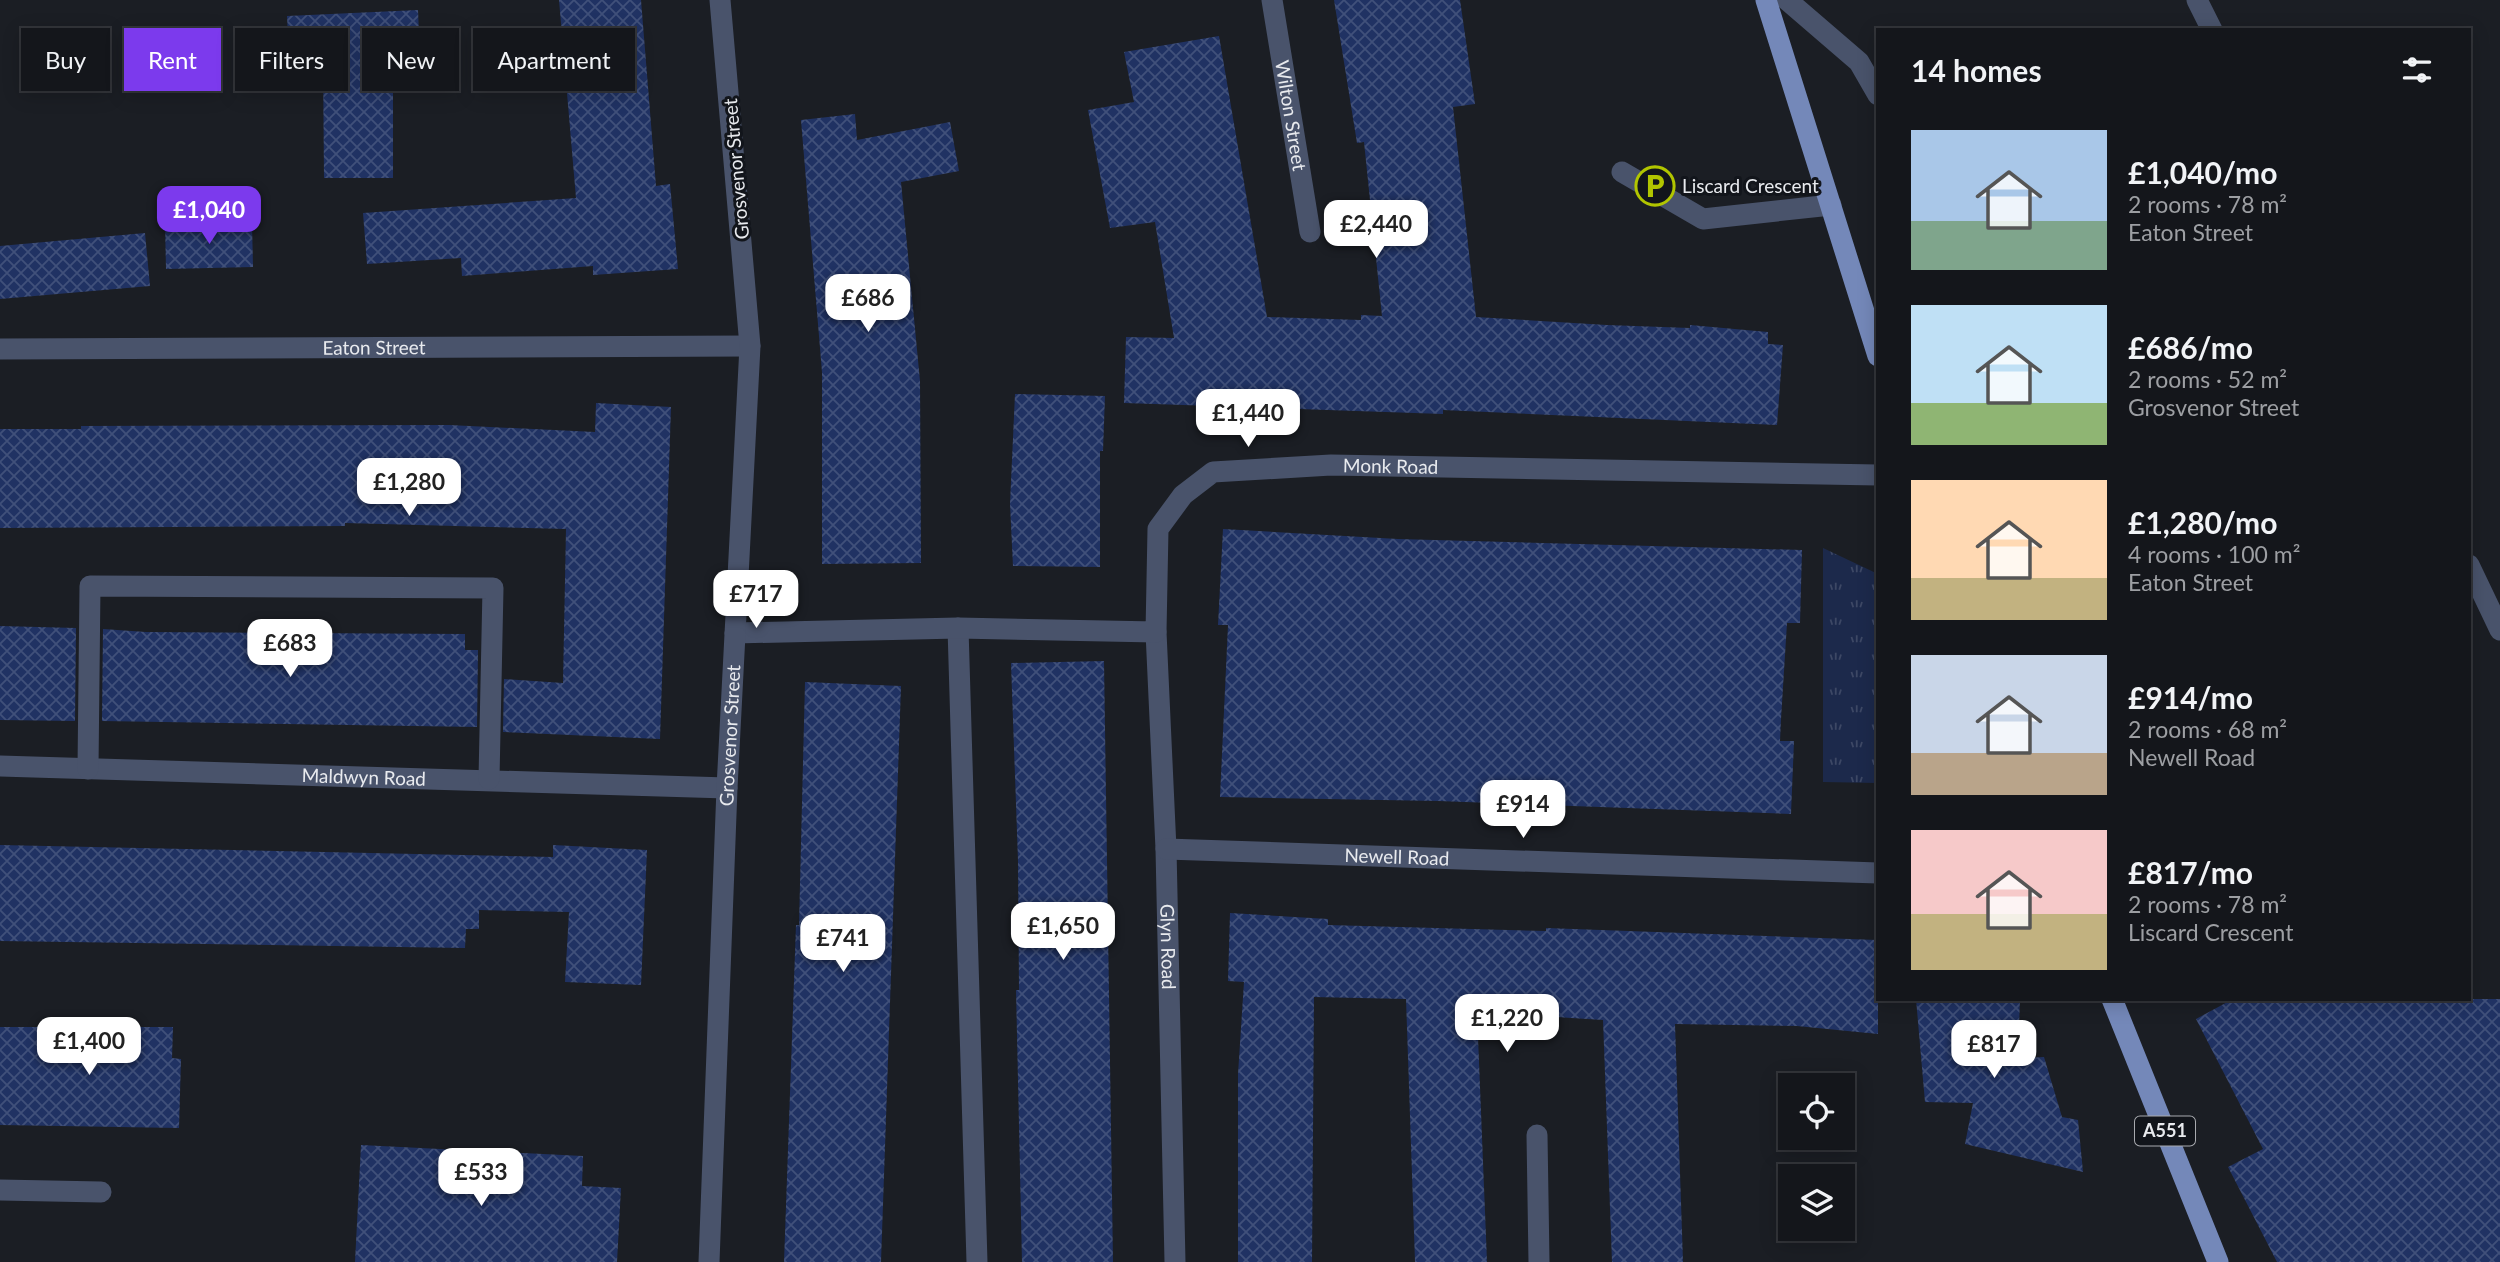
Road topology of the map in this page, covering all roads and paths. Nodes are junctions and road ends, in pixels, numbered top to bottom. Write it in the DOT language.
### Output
graph roads {
  1 [pos="720,0"];
  2 [pos="1272,0"];
  3 [pos="1766,0"];
  4 [pos="1787,0"];
  5 [pos="2197,0"];
  6 [pos="2211,28"];
  7 [pos="1876,92"];
  8 [pos="1622,172"];
  9 [pos="1831,205"];
  10 [pos="1310,232"];
  11 [pos="750,346"];
  12 [pos="0,349"];
  13 [pos="1876,350"];
  14 [pos="1876,475"];
  15 [pos="2471,569"];
  16 [pos="958,628"];
  17 [pos="2500,630"];
  18 [pos="1156,632"];
  19 [pos="735,633"];
  20 [pos="0,766"];
  21 [pos="88,769"];
  22 [pos="489,779"];
  23 [pos="727,788"];
  24 [pos="1167,849"];
  25 [pos="1876,873"];
  26 [pos="2113,1001"];
  27 [pos="1537,1135"];
  28 [pos="0,1190"];
  29 [pos="101,1192"];
  30 [pos="709,1262"];
  31 [pos="977,1262"];
  32 [pos="1175,1262"];
  33 [pos="1539,1262"];
  34 [pos="2218,1262"];
  1 -- 11 [label="street, Grosvenor Street"];
  2 -- 10 [label="street, Wilton Street"];
  3 -- 9 [label="main road"];
  4 -- 7 [label="street"];
  5 -- 6 [label="street"];
  8 -- 9 [label="street"];
  9 -- 13 [label="main road"];
  11 -- 12 [label="street, Eaton Street"];
  11 -- 19 [label="street, Grosvenor Street"];
  14 -- 18 [label="street, Monk Road"];
  15 -- 17 [label="street"];
  16 -- 18 [label="street"];
  16 -- 19 [label="street"];
  16 -- 31 [label="street"];
  18 -- 24 [label="street, Glyn Road"];
  19 -- 23 [label="street, Grosvenor Street"];
  20 -- 21 [label="street, Maldwyn Road"];
  21 -- 22 [label="street, Maldwyn Road"];
  21 -- 22 [label="street"];
  22 -- 23 [label="street, Maldwyn Road"];
  23 -- 30 [label="street, Grosvenor Street"];
  24 -- 25 [label="street, Newell Road"];
  24 -- 32 [label="street, Glyn Road"];
  26 -- 34 [label="main road, A551"];
  27 -- 33 [label="street"];
  28 -- 29 [label="street"];
}
